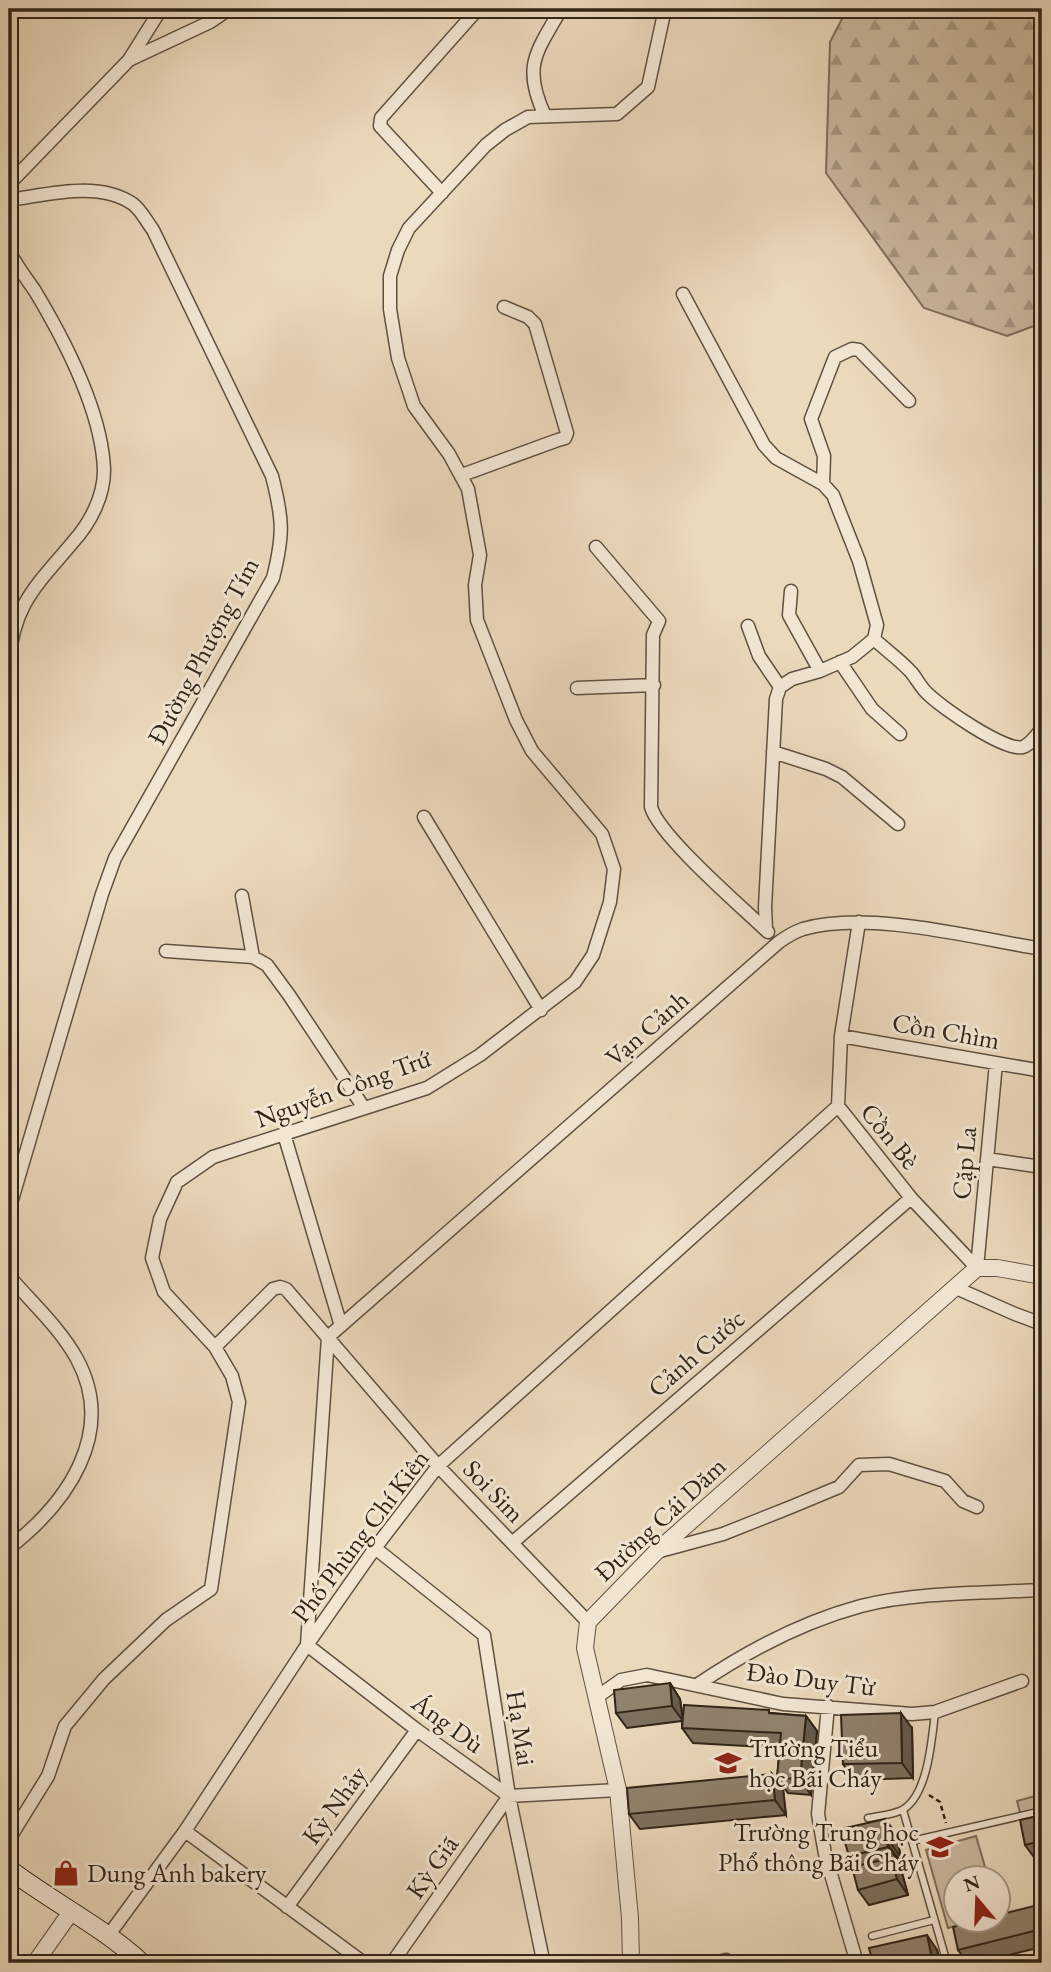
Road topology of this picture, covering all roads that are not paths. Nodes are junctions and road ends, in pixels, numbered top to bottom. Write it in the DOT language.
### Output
graph roads {
  1 [pos="161,9"];
  2 [pos="229,9"];
  3 [pos="561,9"];
  4 [pos="665,9"];
  5 [pos="477,10"];
  6 [pos="129,60"];
  7 [pos="545,116"];
  8 [pos="9,184"];
  9 [pos="442,193"];
  10 [pos="9,200"];
  11 [pos="9,250"];
  12 [pos="682,294"];
  13 [pos="504,307"];
  14 [pos="909,401"];
  15 [pos="462,475"];
  16 [pos="823,484"];
  17 [pos="596,547"];
  18 [pos="791,591"];
  19 [pos="748,626"];
  20 [pos="874,639"];
  21 [pos="9,662"];
  22 [pos="840,662"];
  23 [pos="820,671"];
  24 [pos="654,685"];
  25 [pos="780,687"];
  26 [pos="577,688"];
  27 [pos="1042,728"];
  28 [pos="900,734"];
  29 [pos="773,751"];
  30 [pos="424,817"];
  31 [pos="898,824"];
  32 [pos="242,896"];
  33 [pos="859,922"];
  34 [pos="766,929"];
  35 [pos="779,942"];
  36 [pos="1042,949"];
  37 [pos="166,951"];
  38 [pos="253,957"];
  39 [pos="541,1010"];
  40 [pos="841,1037"];
  41 [pos="996,1063"];
  42 [pos="1042,1071"];
  43 [pos="838,1106"];
  44 [pos="363,1108"];
  45 [pos="284,1134"];
  46 [pos="987,1159"];
  47 [pos="1042,1167"];
  48 [pos="911,1198"];
  49 [pos="9,1210"];
  50 [pos="977,1268"];
  51 [pos="9,1276"];
  52 [pos="1042,1276"];
  53 [pos="956,1288"];
  54 [pos="1042,1324"];
  55 [pos="341,1325"];
  56 [pos="328,1337"];
  57 [pos="215,1347"];
  58 [pos="438,1466"];
  59 [pos="977,1507"];
  60 [pos="512,1543"];
  61 [pos="9,1548"];
  62 [pos="375,1548"];
  63 [pos="656,1552"];
  64 [pos="1042,1590"];
  65 [pos="588,1622"];
  66 [pos="307,1644"];
  67 [pos="1022,1681"];
  68 [pos="698,1685"];
  69 [pos="597,1697"];
  70 [pos="828,1706"];
  71 [pos="935,1712"];
  72 [pos="417,1730"];
  73 [pos="618,1790"];
  74 [pos="509,1797"];
  75 [pos="903,1810"];
  76 [pos="1042,1811"];
  77 [pos="868,1818"];
  78 [pos="185,1831"];
  79 [pos="9,1839"];
  80 [pos="912,1841"];
  81 [pos="918,1863"];
  82 [pos="9,1868"];
  83 [pos="881,1872"];
  84 [pos="34,1888"];
  85 [pos="287,1907"];
  86 [pos="66,1919"];
  87 [pos="934,1920"];
  88 [pos="108,1936"];
  89 [pos="872,1936"];
  90 [pos="124,1962"];
  91 [pos="35,1963"];
  92 [pos="142,1963"];
  93 [pos="364,1963"];
  94 [pos="392,1963"];
  95 [pos="539,1963"];
  96 [pos="631,1963"];
  97 [pos="713,1963"];
  98 [pos="729,1963"];
  99 [pos="857,1963"];
  100 [pos="947,1963"];
  1 -- 6 [label="street"];
  2 -- 6 [label="street"];
  3 -- 7 [label="street"];
  4 -- 7 [label="street, Nguyễn Công Trứ"];
  5 -- 9 [label="street"];
  6 -- 8 [label="street"];
  7 -- 9 [label="street, Nguyễn Công Trứ"];
  9 -- 15 [label="street, Nguyễn Công Trứ"];
  10 -- 49 [label="street, Đường Phượng Tím"];
  11 -- 21 [label="street"];
  12 -- 16 [label="street"];
  13 -- 15 [label="street"];
  14 -- 16 [label="street"];
  15 -- 39 [label="street, Nguyễn Công Trứ"];
  16 -- 20 [label="street"];
  17 -- 24 [label="street"];
  18 -- 23 [label="street"];
  19 -- 25 [label="street"];
  20 -- 22 [label="street"];
  20 -- 27 [label="street"];
  22 -- 23 [label="street"];
  22 -- 28 [label="street"];
  23 -- 25 [label="street"];
  24 -- 26 [label="street"];
  24 -- 34 [label="street"];
  25 -- 29 [label="street"];
  29 -- 31 [label="street"];
  29 -- 34 [label="street"];
  30 -- 39 [label="street"];
  32 -- 38 [label="street"];
  33 -- 35 [label="street, Vạn Cảnh"];
  33 -- 36 [label="street, Vạn Cảnh"];
  33 -- 40 [label="street, Cồn Bè"];
  34 -- 35 [label="street"];
  35 -- 55 [label="street, Vạn Cảnh"];
  37 -- 38 [label="street"];
  38 -- 44 [label="street"];
  39 -- 44 [label="street, Nguyễn Công Trứ"];
  40 -- 41 [label="street, Cồn Chìm"];
  40 -- 43 [label="street, Cồn Bè"];
  41 -- 42 [label="street, Cồn Chìm"];
  41 -- 46 [label="street, Cặp La"];
  43 -- 48 [label="street, Cồn Bè"];
  43 -- 58 [label="street, Phố Phùng Chí Kiên"];
  44 -- 45 [label="street, Nguyễn Công Trứ"];
  45 -- 55 [label="street"];
  45 -- 57 [label="street, Nguyễn Công Trứ"];
  46 -- 47 [label="street"];
  46 -- 50 [label="street, Cặp La"];
  48 -- 50 [label="street, Cồn Bè"];
  48 -- 60 [label="street, Cảnh Cước"];
  50 -- 52 [label="street"];
  50 -- 53 [label="street, Đường Cái Dăm"];
  51 -- 61 [label="street"];
  53 -- 54 [label="street"];
  53 -- 63 [label="street, Đường Cái Dăm"];
  55 -- 56 [label="street"];
  56 -- 57 [label="street, Soi Sim"];
  56 -- 58 [label="street, Soi Sim"];
  56 -- 66 [label="street"];
  57 -- 79 [label="street, Nguyễn Công Trứ"];
  58 -- 60 [label="street, Soi Sim"];
  58 -- 62 [label="street, Phố Phùng Chí Kiên"];
  59 -- 63 [label="street"];
  60 -- 65 [label="street, Soi Sim"];
  62 -- 66 [label="street, Phố Phùng Chí Kiên"];
  62 -- 74 [label="street, Hạ Mai"];
  63 -- 65 [label="street, Đường Cái Dăm"];
  64 -- 68 [label="street"];
  65 -- 69 [label="street"];
  66 -- 72 [label="street, Áng Dù"];
  66 -- 78 [label="street, Phố Phùng Chí Kiên"];
  67 -- 71 [label="street, Đào Duy Từ"];
  68 -- 69 [label="street, Đào Duy Từ"];
  68 -- 70 [label="street, Đào Duy Từ"];
  69 -- 73 [label="street"];
  70 -- 71 [label="street, Đào Duy Từ"];
  70 -- 99 [label="street"];
  71 -- 75 [label="lane"];
  72 -- 74 [label="street, Áng Dù"];
  72 -- 85 [label="street, Kỳ Nhảy"];
  73 -- 74 [label="street"];
  73 -- 96 [label="street"];
  74 -- 94 [label="street, Kỳ Giã"];
  74 -- 95 [label="street, Hạ Mai"];
  75 -- 77 [label="lane"];
  75 -- 80 [label="lane"];
  76 -- 80 [label="lane"];
  78 -- 85 [label="street"];
  78 -- 88 [label="street, Phố Phùng Chí Kiên"];
  80 -- 81 [label="lane"];
  81 -- 83 [label="lane"];
  81 -- 87 [label="lane"];
  82 -- 84 [label="main road"];
  84 -- 86 [label="main road"];
  84 -- 88 [label="main road"];
  85 -- 93 [label="street"];
  86 -- 90 [label="main road"];
  86 -- 91 [label="street"];
  87 -- 89 [label="lane"];
  87 -- 100 [label="lane"];
  88 -- 92 [label="main road"];
  97 -- 98 [label="street"];
}
